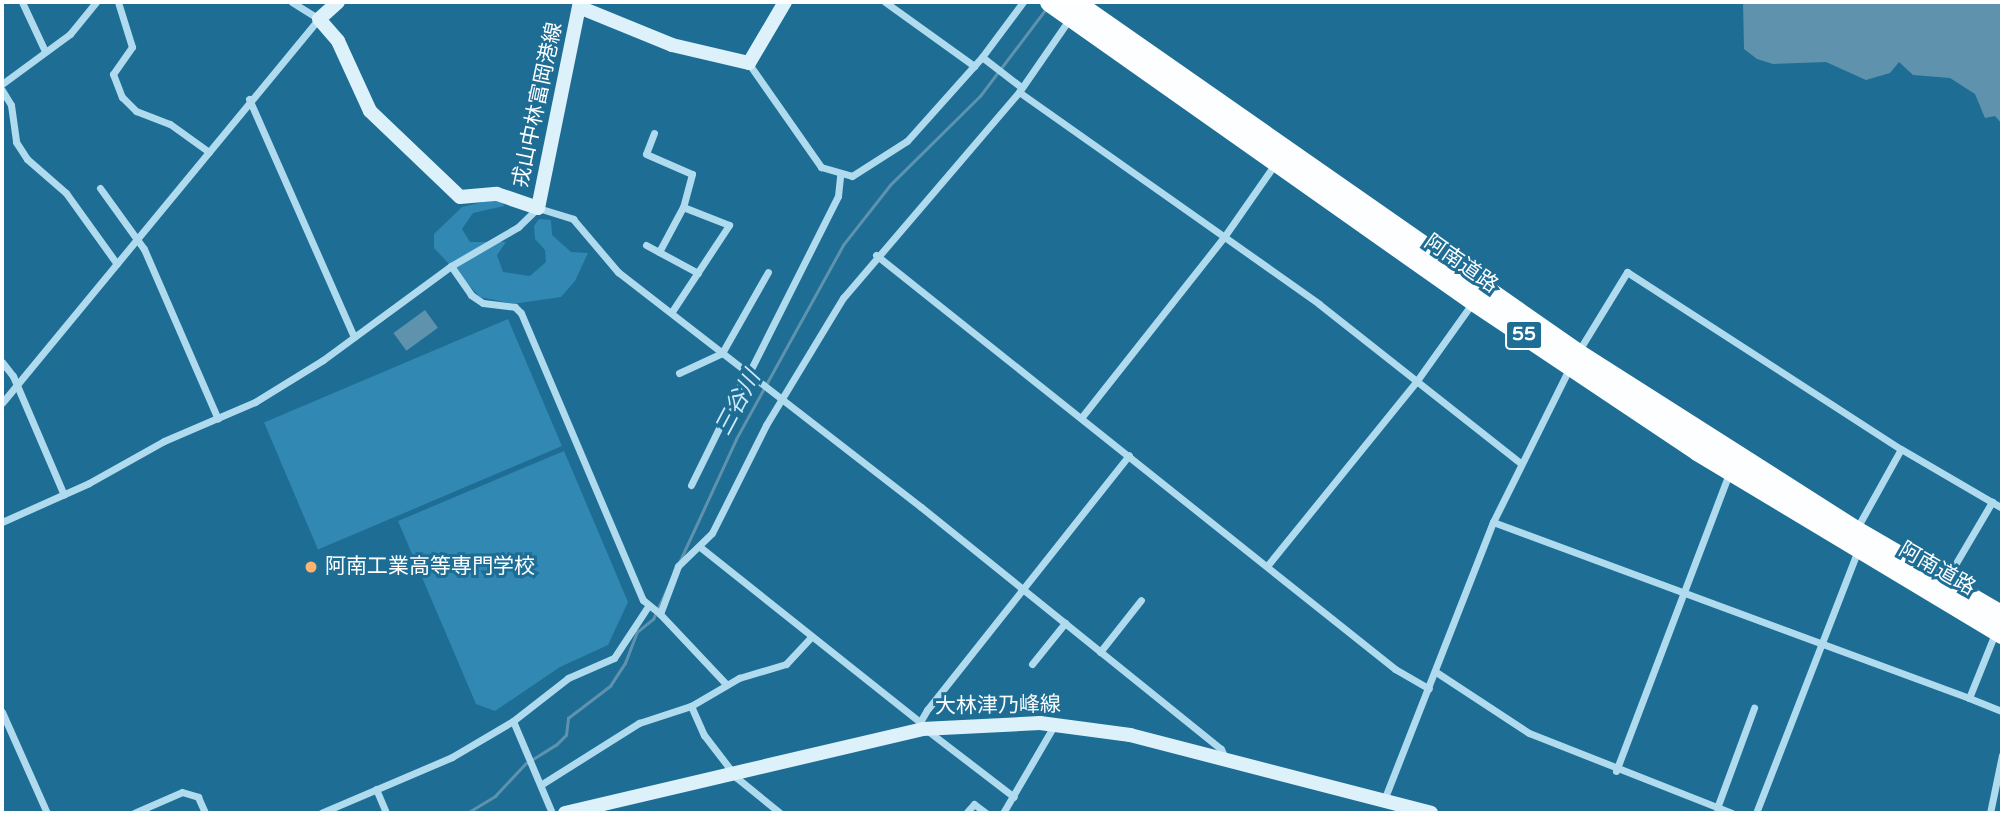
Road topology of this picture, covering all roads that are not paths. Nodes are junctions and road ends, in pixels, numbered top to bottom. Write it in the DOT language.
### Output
graph roads {
  1 [pos="22,2"];
  2 [pos="96,2"];
  3 [pos="118,2"];
  4 [pos="292,2"];
  5 [pos="338,2"];
  6 [pos="785,2"];
  7 [pos="885,2"];
  8 [pos="1023,2"];
  9 [pos="580,4"];
  10 [pos="1064,8"];
  11 [pos="320,19"];
  12 [pos="45,51"];
  13 [pos="986,59"];
  14 [pos="749,63"];
  15 [pos="974,66"];
  16 [pos="2,84"];
  17 [pos="1018,87"];
  18 [pos="2,90"];
  19 [pos="249,99"];
  20 [pos="654,133"];
  21 [pos="209,152"];
  22 [pos="1277,161"];
  23 [pos="840,176"];
  24 [pos="100,188"];
  25 [pos="683,207"];
  26 [pos="538,208"];
  27 [pos="1224,237"];
  28 [pos="137,239"];
  29 [pos="646,245"];
  30 [pos="659,252"];
  31 [pos="876,255"];
  32 [pos="117,264"];
  33 [pos="451,266"];
  34 [pos="768,272"];
  35 [pos="698,273"];
  36 [pos="1473,301"];
  37 [pos="673,310"];
  38 [pos="354,337"];
  39 [pos="722,353"];
  40 [pos="1574,360"];
  41 [pos="2,362"];
  42 [pos="679,373"];
  43 [pos="747,374"];
  44 [pos="1416,382"];
  45 [pos="16,385"];
  46 [pos="781,402"];
  47 [pos="2,403"];
  48 [pos="1081,418"];
  49 [pos="218,419"];
  50 [pos="1901,449"];
  51 [pos="1129,456"];
  52 [pos="1519,462"];
  53 [pos="1730,471"];
  54 [pos="691,485"];
  55 [pos="64,495"];
  56 [pos="1992,502"];
  57 [pos="2002,508"];
  58 [pos="2,522"];
  59 [pos="1493,522"];
  60 [pos="1857,540"];
  61 [pos="700,547"];
  62 [pos="1267,566"];
  63 [pos="1945,582"];
  64 [pos="1022,589"];
  65 [pos="1684,593"];
  66 [pos="1141,600"];
  67 [pos="655,611"];
  68 [pos="1065,623"];
  69 [pos="2000,626"];
  70 [pos="811,637"];
  71 [pos="1821,645"];
  72 [pos="1100,652"];
  73 [pos="1032,664"];
  74 [pos="1436,672"];
  75 [pos="726,684"];
  76 [pos="1429,689"];
  77 [pos="1969,698"];
  78 [pos="691,706"];
  79 [pos="1754,708"];
  80 [pos="2002,711"];
  81 [pos="2,712"];
  82 [pos="513,720"];
  83 [pos="1055,724"];
  84 [pos="923,727"];
  85 [pos="2002,755"];
  86 [pos="1225,758"];
  87 [pos="1616,771"];
  88 [pos="732,773"];
  89 [pos="542,784"];
  90 [pos="376,789"];
  91 [pos="1014,797"];
  92 [pos="1390,806"];
  93 [pos="1717,808"];
  94 [pos="47,813"];
  95 [pos="134,813"];
  96 [pos="205,813"];
  97 [pos="321,813"];
  98 [pos="386,813"];
  99 [pos="552,813"];
  100 [pos="565,813"];
  101 [pos="780,813"];
  102 [pos="966,813"];
  103 [pos="986,813"];
  104 [pos="1003,813"];
  105 [pos="1431,813"];
  106 [pos="1732,813"];
  107 [pos="1756,813"];
  108 [pos="1990,813"];
  1 -- 12 [label="street"];
  2 -- 12 [label="street"];
  3 -- 21 [label="street"];
  4 -- 11 [label="street"];
  5 -- 11 [label="main road"];
  6 -- 14 [label="main road"];
  7 -- 15 [label="street"];
  8 -- 13 [label="street"];
  9 -- 14 [label="main road, 戎山中林富岡港線"];
  9 -- 26 [label="main road, 戎山中林富岡港線"];
  10 -- 17 [label="street"];
  10 -- 22 [label="highway, 阿南道路 / 55"];
  10 -- 40 [label="highway, 阿南道路 / 55"];
  11 -- 19 [label="street"];
  11 -- 26 [label="main road, 戎山中林富岡港線"];
  12 -- 16 [label="street"];
  13 -- 15 [label="street"];
  13 -- 17 [label="street"];
  14 -- 23 [label="street"];
  15 -- 23 [label="street"];
  17 -- 27 [label="street"];
  17 -- 31 [label="street"];
  18 -- 32 [label="street"];
  19 -- 21 [label="street"];
  19 -- 38 [label="street"];
  20 -- 25 [label="street"];
  21 -- 28 [label="street"];
  22 -- 27 [label="street"];
  22 -- 36 [label="highway, 阿南道路 / 55"];
  23 -- 43 [label="street"];
  24 -- 28 [label="street"];
  25 -- 30 [label="street"];
  25 -- 35 [label="street"];
  26 -- 33 [label="street"];
  26 -- 37 [label="street"];
  27 -- 44 [label="street"];
  27 -- 48 [label="street"];
  28 -- 32 [label="street"];
  28 -- 49 [label="street"];
  29 -- 30 [label="street"];
  30 -- 35 [label="street"];
  31 -- 46 [label="street"];
  31 -- 48 [label="street"];
  32 -- 45 [label="street"];
  33 -- 38 [label="street"];
  33 -- 67 [label="street"];
  34 -- 39 [label="street"];
  35 -- 37 [label="street"];
  36 -- 40 [label="highway, 阿南道路 / 55"];
  36 -- 44 [label="street"];
  37 -- 39 [label="street"];
  38 -- 49 [label="street"];
  39 -- 42 [label="street"];
  39 -- 43 [label="street"];
  40 -- 50 [label="street"];
  40 -- 52 [label="street"];
  40 -- 53 [label="highway, 阿南道路 / 55"];
  40 -- 60 [label="highway, 阿南道路 / 55"];
  41 -- 45 [label="street"];
  43 -- 46 [label="street"];
  43 -- 54 [label="street"];
  44 -- 52 [label="street"];
  44 -- 62 [label="street"];
  45 -- 47 [label="street"];
  45 -- 55 [label="street"];
  46 -- 61 [label="street"];
  46 -- 64 [label="street"];
  48 -- 51 [label="street"];
  49 -- 55 [label="street"];
  50 -- 56 [label="street"];
  50 -- 60 [label="street"];
  51 -- 62 [label="street"];
  51 -- 64 [label="street"];
  52 -- 59 [label="street"];
  53 -- 60 [label="highway, 阿南道路 / 55"];
  53 -- 65 [label="street"];
  55 -- 58 [label="street"];
  56 -- 57 [label="street"];
  56 -- 63 [label="street"];
  59 -- 65 [label="street"];
  59 -- 74 [label="street"];
  60 -- 63 [label="highway, 阿南道路 / 55"];
  60 -- 69 [label="highway, 阿南道路 / 55"];
  60 -- 71 [label="street"];
  61 -- 67 [label="street"];
  61 -- 70 [label="street"];
  62 -- 76 [label="street"];
  63 -- 69 [label="highway, 阿南道路 / 55"];
  64 -- 68 [label="street"];
  64 -- 84 [label="street"];
  65 -- 71 [label="street"];
  65 -- 87 [label="street"];
  66 -- 72 [label="street"];
  67 -- 75 [label="street"];
  67 -- 82 [label="street"];
  68 -- 72 [label="street"];
  68 -- 73 [label="street"];
  69 -- 77 [label="street"];
  70 -- 75 [label="street"];
  70 -- 84 [label="street"];
  71 -- 77 [label="street"];
  71 -- 107 [label="street"];
  72 -- 86 [label="street"];
  74 -- 76 [label="street"];
  74 -- 87 [label="street"];
  75 -- 78 [label="street"];
  76 -- 92 [label="street"];
  77 -- 80 [label="street"];
  78 -- 88 [label="street"];
  78 -- 89 [label="street"];
  79 -- 93 [label="street"];
  81 -- 94 [label="street"];
  82 -- 89 [label="street"];
  82 -- 90 [label="street"];
  83 -- 84 [label="main road, 大林津乃峰線"];
  83 -- 86 [label="main road, 大林津乃峰線"];
  83 -- 91 [label="street"];
  84 -- 88 [label="main road, 大林津乃峰線"];
  84 -- 91 [label="street"];
  85 -- 108 [label="street"];
  86 -- 92 [label="main road, 大林津乃峰線"];
  87 -- 93 [label="street"];
  88 -- 100 [label="main road, 大林津乃峰線"];
  88 -- 101 [label="street"];
  89 -- 99 [label="street"];
  90 -- 97 [label="street"];
  90 -- 98 [label="street"];
  91 -- 104 [label="street"];
  92 -- 105 [label="main road, 大林津乃峰線"];
  93 -- 106 [label="street"];
  95 -- 96 [label="street"];
  102 -- 103 [label="street"];
}
